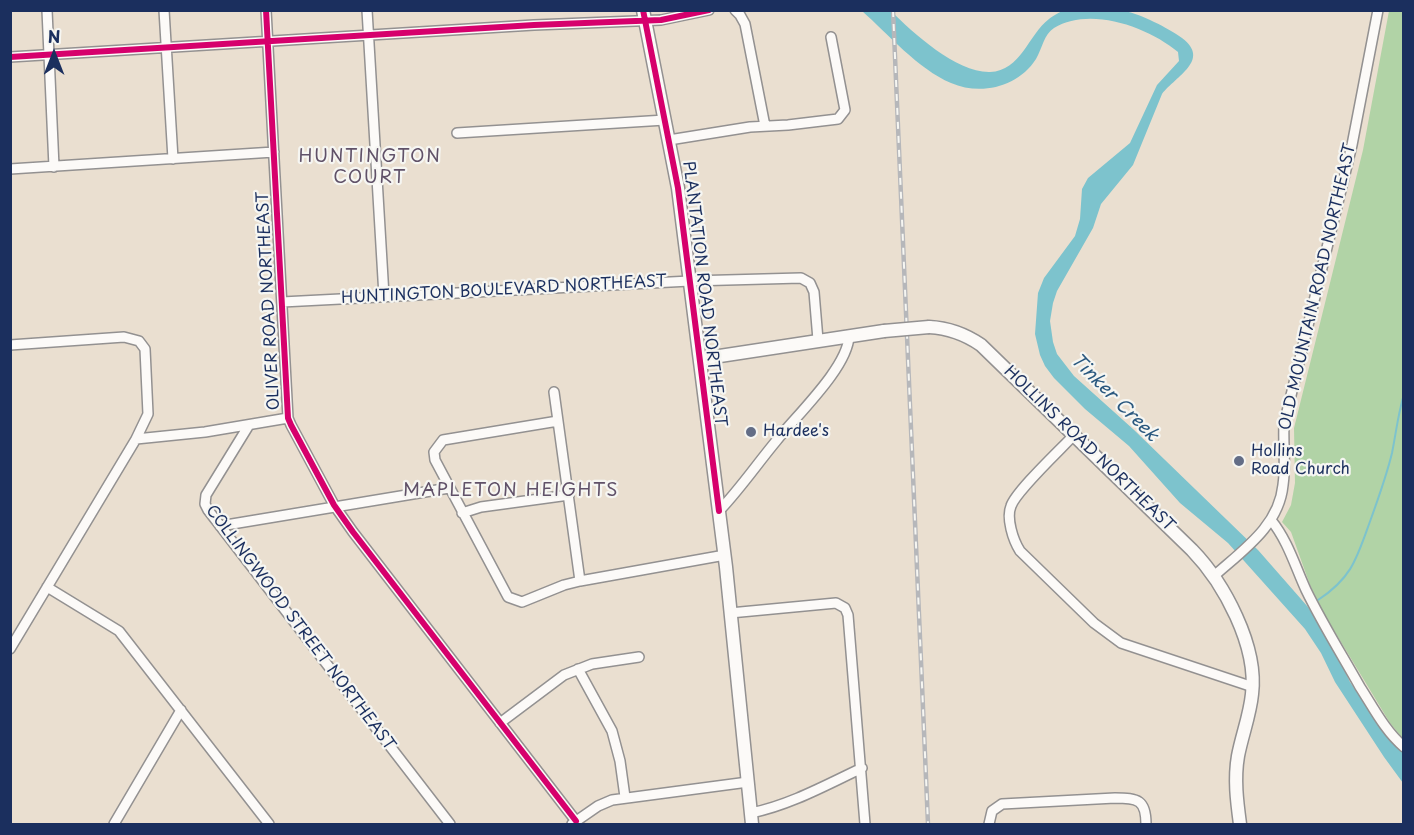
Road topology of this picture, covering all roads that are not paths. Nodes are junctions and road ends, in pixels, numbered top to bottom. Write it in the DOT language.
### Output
graph roads {
  1 [pos="47,10"];
  2 [pos="164,10"];
  3 [pos="266,10"];
  4 [pos="367,10"];
  5 [pos="709,10"];
  6 [pos="735,10"];
  7 [pos="1378,10"];
  8 [pos="644,15"];
  9 [pos="369,35"];
  10 [pos="831,37"];
  11 [pos="267,41"];
  12 [pos="167,47"];
  13 [pos="48,54"];
  14 [pos="10,57"];
  15 [pos="665,120"];
  16 [pos="765,126"];
  17 [pos="457,133"];
  18 [pos="669,140"];
  19 [pos="274,152"];
  20 [pos="173,159"];
  21 [pos="54,166"];
  22 [pos="10,169"];
  23 [pos="690,281"];
  24 [pos="384,296"];
  25 [pos="282,302"];
  26 [pos="849,336"];
  27 [pos="818,340"];
  28 [pos="10,345"];
  29 [pos="700,359"];
  30 [pos="555,392"];
  31 [pos="288,418"];
  32 [pos="558,421"];
  33 [pos="249,425"];
  34 [pos="1074,435"];
  35 [pos="135,439"];
  36 [pos="449,488"];
  37 [pos="569,495"];
  38 [pos="336,508"];
  39 [pos="718,511"];
  40 [pos="462,513"];
  41 [pos="1271,520"];
  42 [pos="220,526"];
  43 [pos="725,555"];
  44 [pos="1214,576"];
  45 [pos="580,581"];
  46 [pos="47,587"];
  47 [pos="730,613"];
  48 [pos="10,649"];
  49 [pos="639,657"];
  50 [pos="578,669"];
  51 [pos="1252,687"];
  52 [pos="181,710"];
  53 [pos="500,723"];
  54 [pos="1404,747"];
  55 [pos="862,768"];
  56 [pos="748,782"];
  57 [pos="625,797"];
  58 [pos="751,819"];
  59 [pos="447,823"];
  60 [pos="574,823"];
  61 [pos="114,825"];
  62 [pos="269,825"];
  63 [pos="865,825"];
  64 [pos="989,825"];
  65 [pos="1146,825"];
  66 [pos="1240,825"];
  1 -- 13 [label="street"];
  2 -- 12 [label="street"];
  3 -- 11 [label="street, OLIVER ROAD NORTHEAST"];
  4 -- 9 [label="street"];
  5 -- 8 [label="street"];
  6 -- 16 [label="street"];
  7 -- 41 [label="street, OLD MOUNTAIN ROAD NORTHEAST"];
  8 -- 9 [label="street"];
  8 -- 15 [label="main road, PLANTATION ROAD NORTHEAST"];
  9 -- 11 [label="street"];
  9 -- 24 [label="street"];
  10 -- 16 [label="street"];
  11 -- 12 [label="street"];
  11 -- 19 [label="street, OLIVER ROAD NORTHEAST"];
  12 -- 13 [label="street"];
  12 -- 20 [label="street"];
  13 -- 14 [label="street"];
  13 -- 21 [label="street"];
  15 -- 17 [label="street"];
  15 -- 18 [label="main road, PLANTATION ROAD NORTHEAST"];
  16 -- 18 [label="street"];
  18 -- 23 [label="main road, PLANTATION ROAD NORTHEAST"];
  19 -- 20 [label="street"];
  19 -- 25 [label="street, OLIVER ROAD NORTHEAST"];
  20 -- 21 [label="street"];
  21 -- 22 [label="street"];
  23 -- 24 [label="street, HUNTINGTON BOULEVARD NORTHEAST"];
  23 -- 27 [label="street, HUNTINGTON BOULEVARD NORTHEAST"];
  23 -- 29 [label="main road, PLANTATION ROAD NORTHEAST"];
  24 -- 25 [label="street, HUNTINGTON BOULEVARD NORTHEAST"];
  25 -- 31 [label="street, OLIVER ROAD NORTHEAST"];
  26 -- 27 [label="main road, HOLLINS ROAD NORTHEAST"];
  26 -- 34 [label="main road, HOLLINS ROAD NORTHEAST, bridge"];
  26 -- 39 [label="street"];
  27 -- 29 [label="main road, HOLLINS ROAD NORTHEAST"];
  28 -- 35 [label="street"];
  29 -- 39 [label="main road, PLANTATION ROAD NORTHEAST"];
  30 -- 32 [label="street"];
  31 -- 33 [label="street"];
  31 -- 38 [label="street, OLIVER ROAD NORTHEAST"];
  32 -- 36 [label="street"];
  32 -- 37 [label="street"];
  33 -- 35 [label="street"];
  33 -- 42 [label="street, COLLINGWOOD STREET NORTHEAST"];
  34 -- 44 [label="main road, HOLLINS ROAD NORTHEAST"];
  34 -- 51 [label="street"];
  35 -- 46 [label="street"];
  36 -- 38 [label="street"];
  36 -- 40 [label="street"];
  37 -- 40 [label="street"];
  37 -- 45 [label="street"];
  38 -- 42 [label="street"];
  38 -- 53 [label="street, OLIVER ROAD NORTHEAST"];
  39 -- 43 [label="main road, PLANTATION ROAD NORTHEAST"];
  40 -- 45 [label="street"];
  41 -- 44 [label="street, OLD MOUNTAIN ROAD NORTHEAST"];
  41 -- 54 [label="street"];
  42 -- 59 [label="street, COLLINGWOOD STREET NORTHEAST"];
  43 -- 45 [label="street"];
  43 -- 47 [label="main road, PLANTATION ROAD NORTHEAST"];
  44 -- 51 [label="main road, HOLLINS ROAD NORTHEAST"];
  46 -- 48 [label="street"];
  46 -- 52 [label="street"];
  47 -- 55 [label="street"];
  47 -- 56 [label="main road, PLANTATION ROAD NORTHEAST"];
  49 -- 50 [label="street"];
  50 -- 53 [label="street"];
  50 -- 57 [label="street"];
  51 -- 66 [label="main road, HOLLINS ROAD NORTHEAST"];
  52 -- 61 [label="street"];
  52 -- 62 [label="street"];
  53 -- 60 [label="street, OLIVER ROAD NORTHEAST"];
  55 -- 58 [label="street"];
  55 -- 63 [label="street"];
  56 -- 57 [label="street"];
  56 -- 58 [label="main road, PLANTATION ROAD NORTHEAST"];
  57 -- 60 [label="street"];
  64 -- 65 [label="street"];
}
